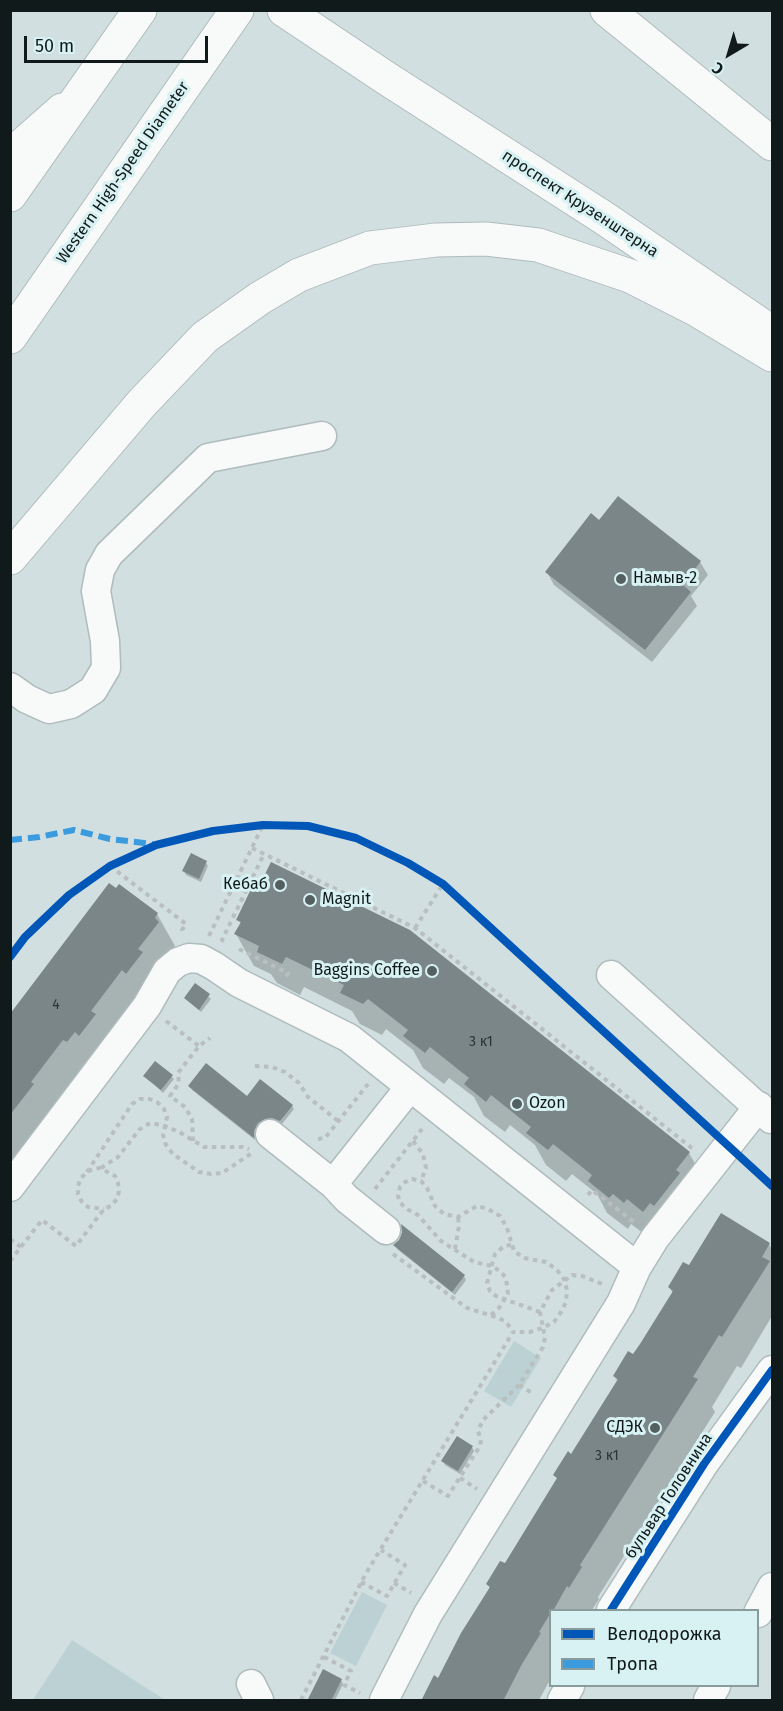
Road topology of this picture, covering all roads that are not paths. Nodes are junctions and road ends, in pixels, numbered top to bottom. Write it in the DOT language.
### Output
graph roads {
  1 [pos="140,10"];
  2 [pos="237,10"];
  3 [pos="284,10"];
  4 [pos="607,10"];
  5 [pos="81,92"];
  6 [pos="772,144"];
  7 [pos="10,156"];
  8 [pos="10,195"];
  9 [pos="772,332"];
  10 [pos="10,336"];
  11 [pos="772,355"];
  12 [pos="322,436"];
  13 [pos="10,558"];
  14 [pos="10,687"];
  15 [pos="611,975"];
  16 [pos="410,1087"];
  17 [pos="766,1113"];
  18 [pos="270,1134"];
  19 [pos="333,1184"];
  20 [pos="10,1187"];
  21 [pos="388,1242"];
  22 [pos="637,1267"];
  23 [pos="772,1370"];
  24 [pos="772,1587"];
  25 [pos="612,1609"];
  26 [pos="759,1611"];
  27 [pos="569,1687"];
  28 [pos="715,1687"];
  29 [pos="374,1698"];
  30 [pos="562,1701"];
  31 [pos="708,1701"];
  1 -- 5 [label="main road"];
  2 -- 10 [label="main road, Western High-Speed Diameter"];
  3 -- 9 [label="main road, проспект Крузенштерна"];
  4 -- 6 [label="main road"];
  5 -- 7 [label="main road"];
  5 -- 8 [label="main road"];
  11 -- 13 [label="main road"];
  12 -- 14 [label="street"];
  15 -- 17 [label="street"];
  16 -- 19 [label="street"];
  16 -- 20 [label="street"];
  16 -- 22 [label="street"];
  17 -- 22 [label="street"];
  18 -- 19 [label="street"];
  19 -- 21 [label="street"];
  22 -- 29 [label="street"];
  23 -- 25 [label="street, бульвар Головнина"];
  24 -- 26 [label="street"];
  27 -- 30 [label="street"];
  28 -- 31 [label="street"];
}
